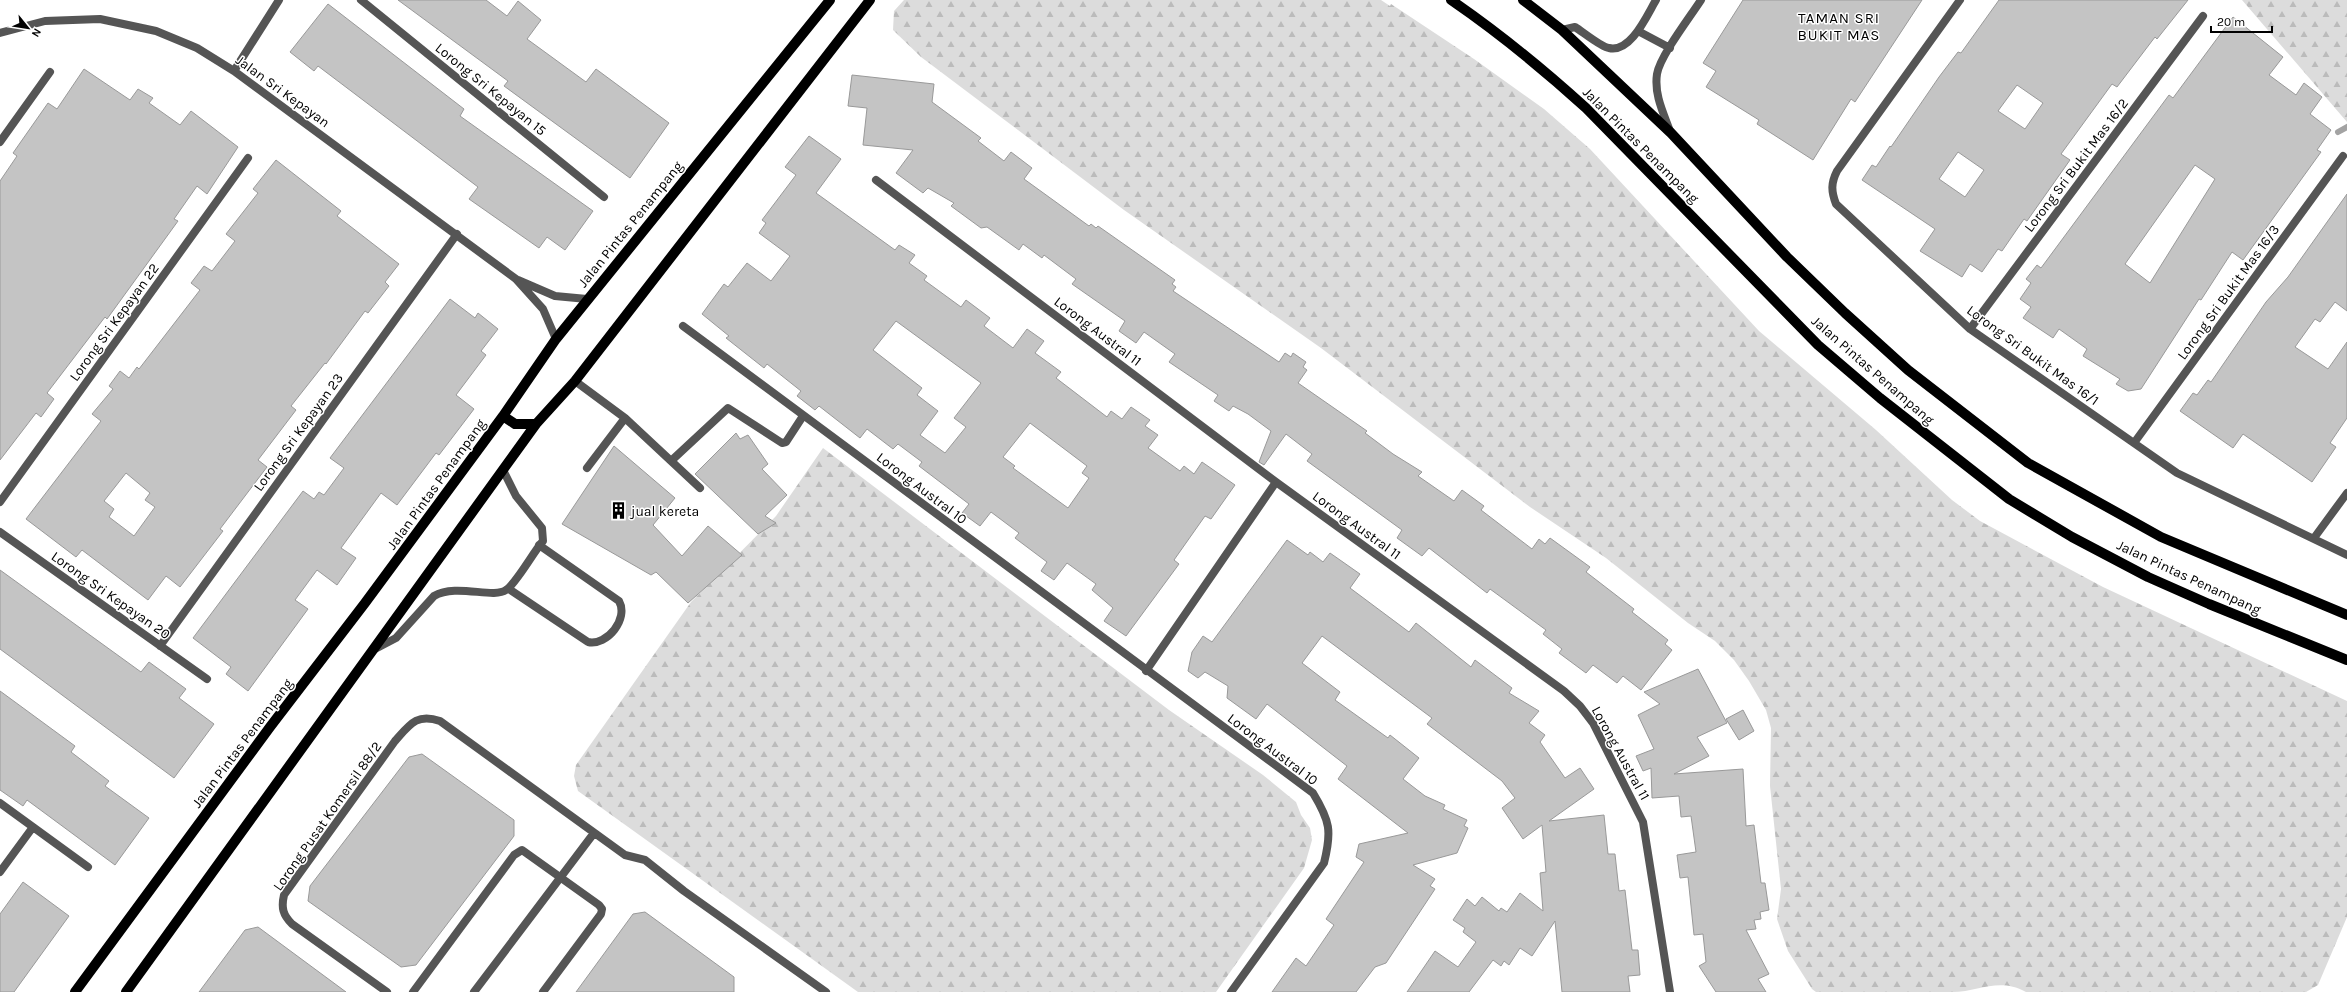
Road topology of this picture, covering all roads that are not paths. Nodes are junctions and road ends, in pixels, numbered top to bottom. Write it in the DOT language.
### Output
graph roads {
  1 [pos="279,0"];
  2 [pos="361,0"];
  3 [pos="830,0"];
  4 [pos="870,0"];
  5 [pos="1451,0"];
  6 [pos="1523,0"];
  7 [pos="1656,0"];
  8 [pos="1701,0"];
  9 [pos="1960,0"];
  10 [pos="2203,16"];
  11 [pos="1562,30"];
  12 [pos="1638,31"];
  13 [pos="0,33"];
  14 [pos="1670,48"];
  15 [pos="234,71"];
  16 [pos="50,72"];
  17 [pos="1671,133"];
  18 [pos="0,142"];
  19 [pos="2343,156"];
  20 [pos="248,158"];
  21 [pos="876,180"];
  22 [pos="604,197"];
  23 [pos="457,234"];
  24 [pos="516,278"];
  25 [pos="587,299"];
  26 [pos="683,326"];
  27 [pos="1970,329"];
  28 [pos="556,338"];
  29 [pos="575,381"];
  30 [pos="503,416"];
  31 [pos="803,416"];
  32 [pos="625,418"];
  33 [pos="536,424"];
  34 [pos="2134,443"];
  35 [pos="671,461"];
  36 [pos="587,468"];
  37 [pos="504,472"];
  38 [pos="1276,482"];
  39 [pos="700,488"];
  40 [pos="2347,493"];
  41 [pos="0,502"];
  42 [pos="0,532"];
  43 [pos="2314,538"];
  44 [pos="539,545"];
  45 [pos="2347,555"];
  46 [pos="509,589"];
  47 [pos="2347,615"];
  48 [pos="160,646"];
  49 [pos="375,648"];
  50 [pos="2347,660"];
  51 [pos="1146,671"];
  52 [pos="207,679"];
  53 [pos="0,803"];
  54 [pos="33,827"];
  55 [pos="594,833"];
  56 [pos="88,867"];
  57 [pos="0,872"];
  58 [pos="561,877"];
  59 [pos="75,992"];
  60 [pos="126,992"];
  61 [pos="387,992"];
  62 [pos="413,992"];
  63 [pos="474,992"];
  64 [pos="543,992"];
  65 [pos="826,992"];
  66 [pos="1231,992"];
  67 [pos="1670,992"];
  1 -- 15 [label="street"];
  2 -- 22 [label="street, Lorong Sri Kepayan 15"];
  3 -- 25 [label="main road, Jalan Pintas Penampang"];
  4 -- 29 [label="main road"];
  5 -- 50 [label="main road, Jalan Pintas Penampang"];
  6 -- 11 [label="main road, Jalan Pintas Penampang"];
  7 -- 12 [label="street"];
  8 -- 14 [label="street"];
  9 -- 27 [label="street, Lorong Sri Bukit Mas 16/1"];
  10 -- 27 [label="street, Lorong Sri Bukit Mas 16/2"];
  11 -- 12 [label="street"];
  11 -- 17 [label="main road, Jalan Pintas Penampang"];
  12 -- 14 [label="street"];
  13 -- 15 [label="street, Jalan Sri Kepayan"];
  14 -- 17 [label="street"];
  15 -- 23 [label="street, Jalan Sri Kepayan"];
  16 -- 18 [label="street"];
  17 -- 47 [label="main road, Jalan Pintas Penampang"];
  19 -- 34 [label="street, Lorong Sri Bukit Mas 16/3"];
  20 -- 41 [label="street, Lorong Sri Kepayan 22"];
  21 -- 38 [label="street, Lorong Austral 11"];
  23 -- 24 [label="street, Jalan Sri Kepayan"];
  23 -- 48 [label="street, Lorong Sri Kepayan 23"];
  24 -- 25 [label="street, Jalan Sri Kepayan"];
  24 -- 28 [label="street, Jalan Sri Kepayan"];
  25 -- 28 [label="main road, Jalan Pintas Penampang"];
  26 -- 31 [label="street, Lorong Austral 10"];
  27 -- 34 [label="street, Lorong Sri Bukit Mas 16/1"];
  28 -- 30 [label="main road, Jalan Pintas Penampang"];
  29 -- 32 [label="street"];
  29 -- 33 [label="main road"];
  30 -- 33 [label="main road"];
  30 -- 59 [label="main road, Jalan Pintas Penampang"];
  31 -- 35 [label="street"];
  31 -- 51 [label="street, Lorong Austral 10"];
  32 -- 35 [label="street"];
  32 -- 36 [label="street"];
  33 -- 37 [label="main road"];
  34 -- 43 [label="street, Lorong Sri Bukit Mas 16/1"];
  35 -- 39 [label="street"];
  37 -- 44 [label="street"];
  37 -- 49 [label="main road"];
  38 -- 51 [label="street"];
  38 -- 67 [label="street, Lorong Austral 11"];
  40 -- 43 [label="street"];
  42 -- 48 [label="street, Lorong Sri Kepayan 20"];
  43 -- 45 [label="street, Lorong Sri Bukit Mas 16/1"];
  44 -- 46 [label="street"];
  44 -- 46 [label="street"];
  46 -- 49 [label="street"];
  48 -- 52 [label="street, Lorong Sri Kepayan 20"];
  49 -- 60 [label="main road"];
  51 -- 66 [label="street, Lorong Austral 10"];
  53 -- 54 [label="street"];
  54 -- 56 [label="street"];
  54 -- 57 [label="street"];
  55 -- 58 [label="street"];
  55 -- 61 [label="street, Lorong Pusat Komersil 88/2"];
  55 -- 65 [label="street, Lorong Pusat Komersil 88/2"];
  58 -- 62 [label="street"];
  58 -- 63 [label="street"];
  58 -- 64 [label="street"];
}
